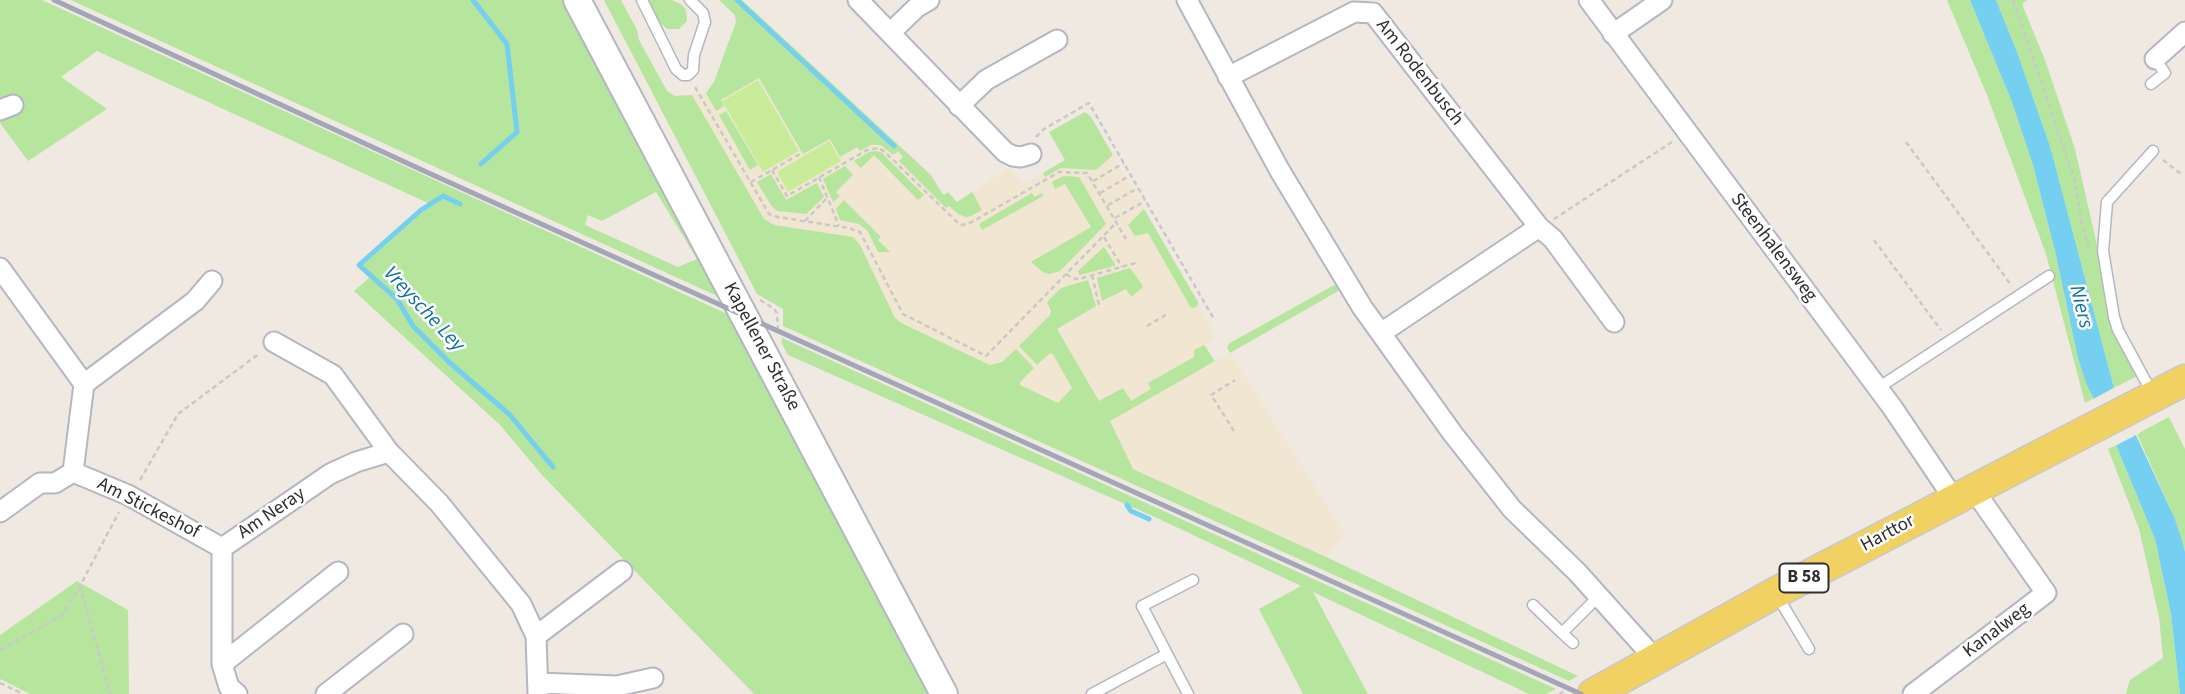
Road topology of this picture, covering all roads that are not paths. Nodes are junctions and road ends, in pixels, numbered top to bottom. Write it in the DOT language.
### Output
graph roads {
  1 [pos="577,0"];
  2 [pos="642,0"];
  3 [pos="690,0"];
  4 [pos="858,0"];
  5 [pos="929,0"];
  6 [pos="1187,0"];
  7 [pos="1589,0"];
  8 [pos="1662,0"];
  9 [pos="2185,32"];
  10 [pos="890,33"];
  11 [pos="1613,34"];
  12 [pos="1057,40"];
  13 [pos="2155,59"];
  14 [pos="1228,77"];
  15 [pos="2151,84"];
  16 [pos="959,106"];
  17 [pos="2152,151"];
  18 [pos="1031,153"];
  19 [pos="1539,227"];
  20 [pos="0,268"];
  21 [pos="2049,276"];
  22 [pos="212,281"];
  23 [pos="1614,322"];
  24 [pos="1381,332"];
  25 [pos="274,342"];
  26 [pos="2185,380"];
  27 [pos="84,384"];
  28 [pos="1878,388"];
  29 [pos="2145,402"];
  30 [pos="389,452"];
  31 [pos="73,472"];
  32 [pos="1964,495"];
  33 [pos="0,512"];
  34 [pos="222,548"];
  35 [pos="622,571"];
  36 [pos="338,572"];
  37 [pos="1193,580"];
  38 [pos="1775,593"];
  39 [pos="1599,596"];
  40 [pos="1532,605"];
  41 [pos="1562,633"];
  42 [pos="403,634"];
  43 [pos="536,636"];
  44 [pos="1573,643"];
  45 [pos="1809,649"];
  46 [pos="1167,654"];
  47 [pos="1656,660"];
  48 [pos="222,664"];
  49 [pos="653,678"];
  50 [pos="538,689"];
  51 [pos="237,694"];
  52 [pos="326,694"];
  53 [pos="944,694"];
  54 [pos="1092,694"];
  55 [pos="1188,694"];
  56 [pos="1594,694"];
  57 [pos="1913,694"];
  1 -- 53 [label="main road, Kapellener Straße"];
  2 -- 3 [label="lane"];
  4 -- 10 [label="street"];
  5 -- 10 [label="street"];
  6 -- 14 [label="street"];
  7 -- 11 [label="street, Steenhalensweg"];
  8 -- 11 [label="street"];
  9 -- 13 [label="street"];
  10 -- 16 [label="street"];
  11 -- 28 [label="street, Steenhalensweg"];
  12 -- 16 [label="street"];
  13 -- 15 [label="lane"];
  14 -- 19 [label="street, Am Rodenbusch"];
  14 -- 24 [label="street"];
  16 -- 18 [label="street"];
  17 -- 29 [label="lane"];
  19 -- 23 [label="street, Am Rodenbusch"];
  19 -- 24 [label="street"];
  20 -- 27 [label="street"];
  21 -- 28 [label="lane"];
  22 -- 27 [label="street"];
  24 -- 39 [label="street"];
  25 -- 30 [label="street"];
  26 -- 29 [label="main road, Harttor / B 58"];
  27 -- 31 [label="street, Am Stickeshof"];
  28 -- 32 [label="street, Steenhalensweg"];
  29 -- 32 [label="main road, Harttor / B 58"];
  30 -- 34 [label="street, Am Neray"];
  30 -- 43 [label="street"];
  31 -- 33 [label="street, Am Stickeshof"];
  31 -- 34 [label="street, Am Stickeshof"];
  32 -- 38 [label="main road, Harttor / B 58"];
  32 -- 57 [label="street, Kanalweg"];
  34 -- 48 [label="street, Am Neray"];
  35 -- 43 [label="street"];
  36 -- 48 [label="street"];
  37 -- 46 [label="lane"];
  38 -- 45 [label="lane"];
  38 -- 47 [label="main road, Harttor / B 58"];
  39 -- 41 [label="lane"];
  39 -- 47 [label="street"];
  40 -- 41 [label="lane"];
  41 -- 44 [label="lane"];
  42 -- 52 [label="street"];
  43 -- 50 [label="street"];
  46 -- 54 [label="lane"];
  46 -- 55 [label="lane"];
  47 -- 56 [label="main road, Harttor / B 58"];
  48 -- 51 [label="street, Am Neray"];
  49 -- 50 [label="street"];
}
